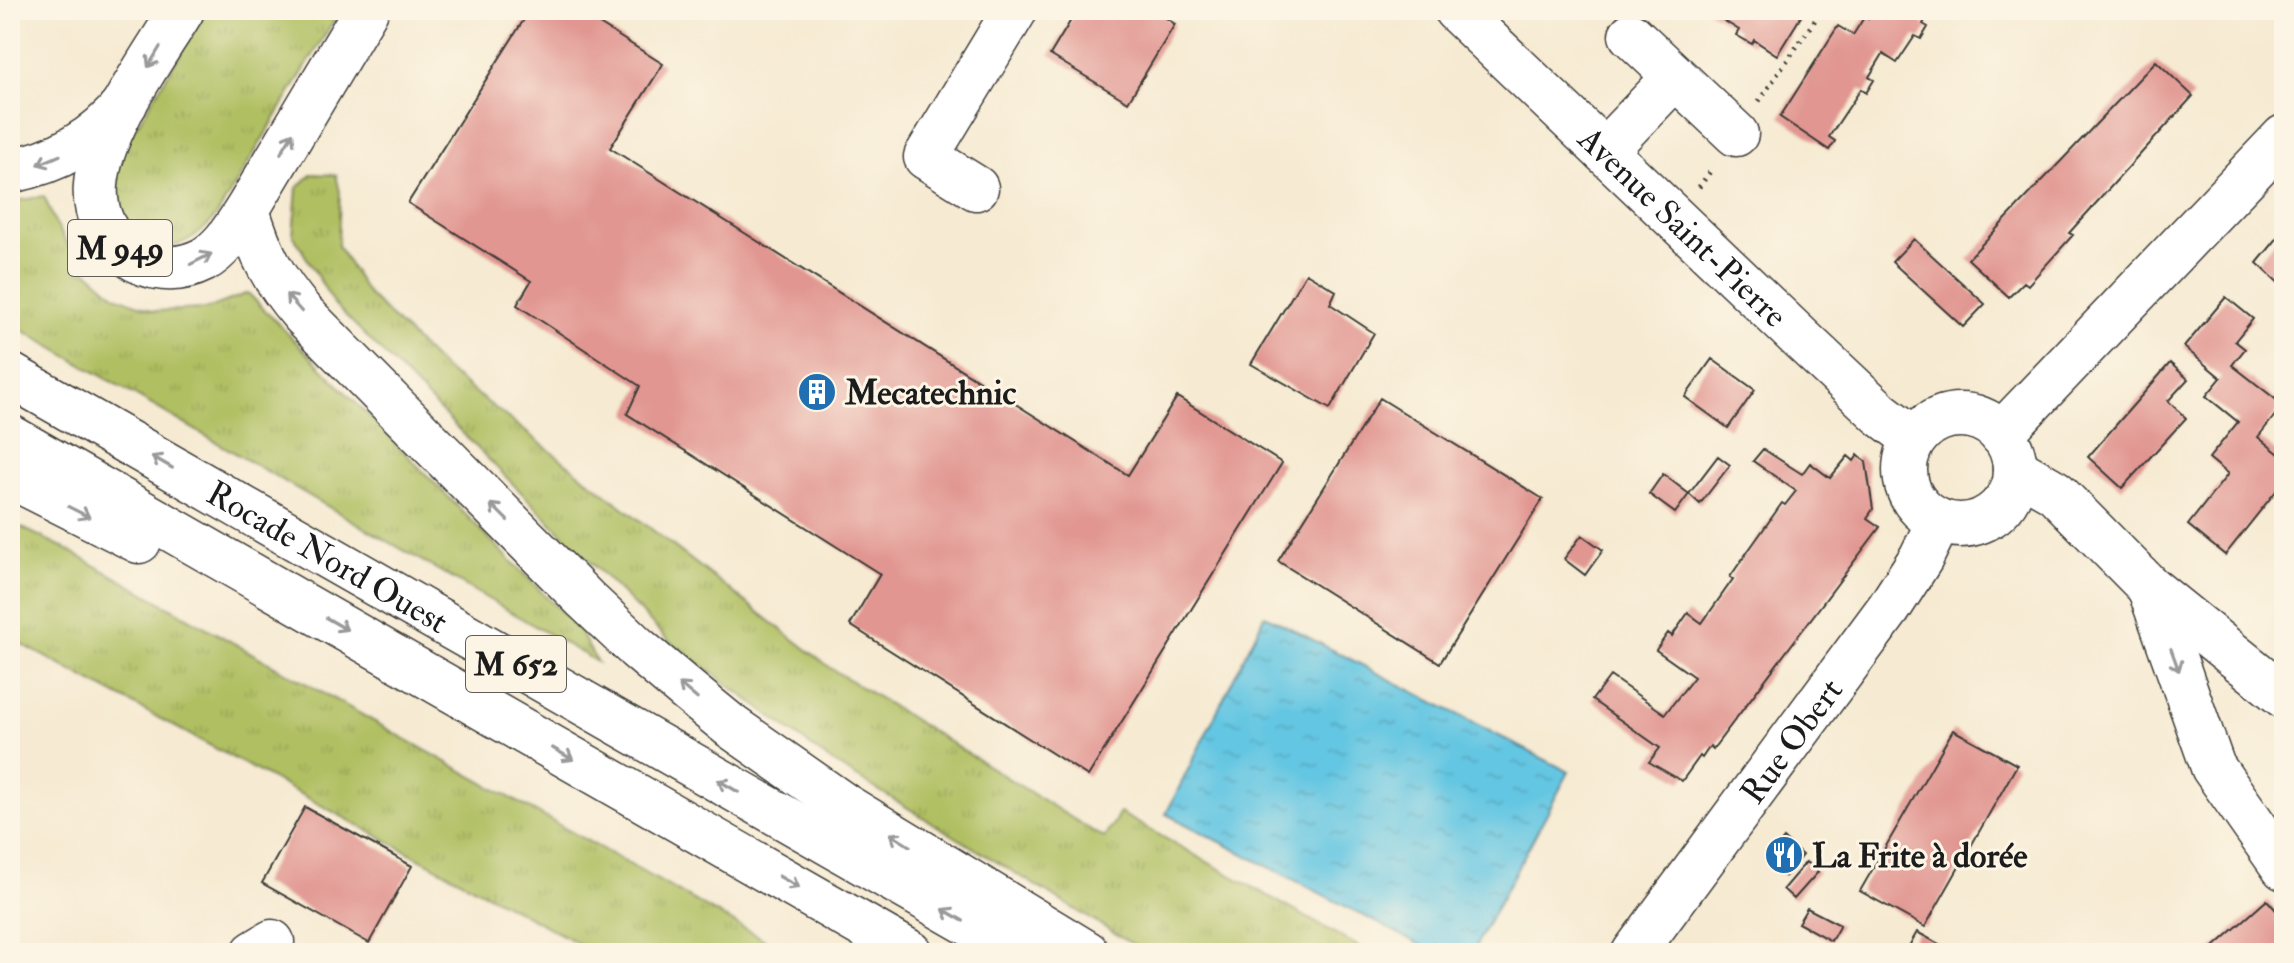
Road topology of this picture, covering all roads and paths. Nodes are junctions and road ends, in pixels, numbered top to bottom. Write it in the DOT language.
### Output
graph roads {
  1 [pos="182,10"];
  2 [pos="366,10"];
  3 [pos="1015,10"];
  4 [pos="1456,10"];
  5 [pos="1631,35"];
  6 [pos="1675,77"];
  7 [pos="125,104"];
  8 [pos="1736,134"];
  9 [pos="2284,137"];
  10 [pos="1604,151"];
  11 [pos="10,171"];
  12 [pos="976,188"];
  13 [pos="247,210"];
  14 [pos="10,375"];
  15 [pos="10,437"];
  16 [pos="1914,439"];
  17 [pos="2008,452"];
  18 [pos="10,476"];
  19 [pos="1939,521"];
  20 [pos="270,585"];
  21 [pos="2149,587"];
  22 [pos="2284,696"];
  23 [pos="2284,868"];
  24 [pos="911,953"];
  25 [pos="1021,953"];
  26 [pos="1087,953"];
  27 [pos="1634,953"];
  1 -- 7 [label="main road, M 949, one-way"];
  13 -- 2 [label="main road, M 949, one-way"];
  3 -- 12 [label="main road"];
  4 -- 10 [label="main road, Avenue Saint-Pierre"];
  5 -- 6 [label="main road"];
  6 -- 8 [label="main road"];
  6 -- 10 [label="main road"];
  7 -- 11 [label="main road, one-way"];
  7 -- 13 [label="main road, M 949, one-way"];
  9 -- 17 [label="main road"];
  10 -- 16 [label="main road, Avenue Saint-Pierre"];
  26 -- 13 [label="main road, one-way"];
  25 -- 14 [label="main road, Rocade Nord Ouest / M 652, one-way"];
  15 -- 20 [label="main road, Rocade Nord Ouest / M 652"];
  16 -- 17 [label="main road"];
  16 -- 19 [label="main road"];
  17 -- 19 [label="main road"];
  17 -- 21 [label="main road"];
  18 -- 20 [label="main road, one-way"];
  19 -- 27 [label="main road, Rue Obert"];
  20 -- 24 [label="main road, Rocade Nord Ouest / M 652, one-way"];
  21 -- 22 [label="main road"];
  21 -- 23 [label="main road, one-way"];
}
